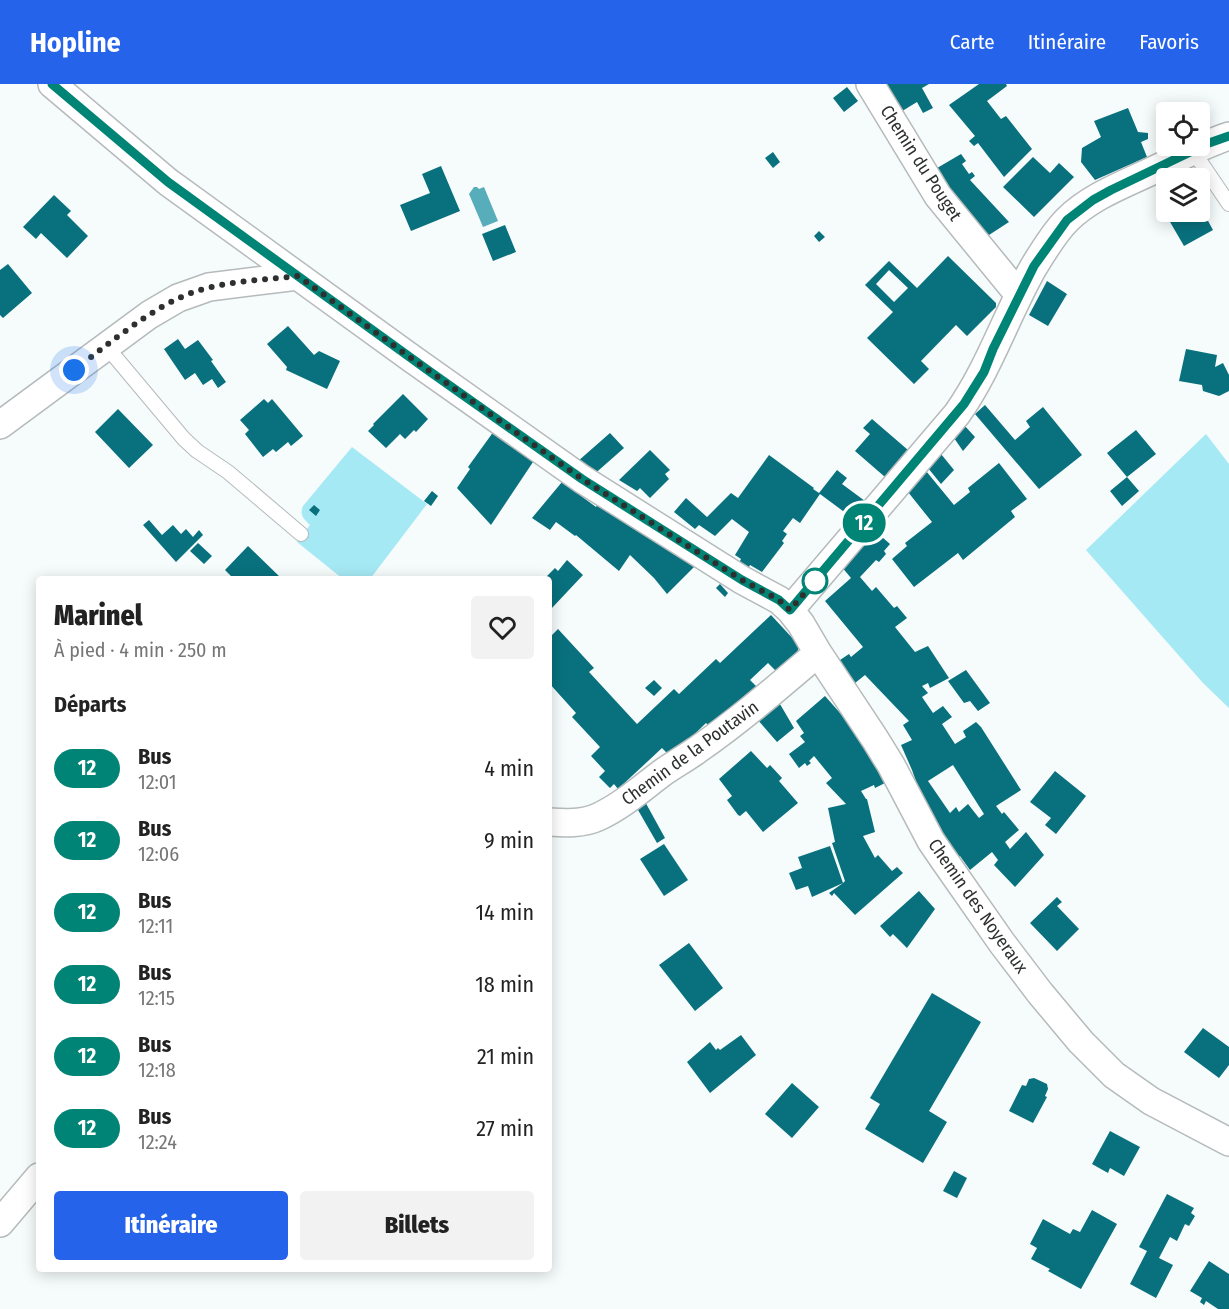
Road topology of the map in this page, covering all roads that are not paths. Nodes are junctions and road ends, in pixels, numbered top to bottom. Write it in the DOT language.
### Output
graph roads {
  1 [pos="52,84"];
  2 [pos="870,84"];
  3 [pos="1229,136"];
  4 [pos="1210,144"];
  5 [pos="1183,156"];
  6 [pos="1196,156"];
  7 [pos="1229,204"];
  8 [pos="298,276"];
  9 [pos="1019,295"];
  10 [pos="106,346"];
  11 [pos="0,425"];
  12 [pos="301,534"];
  13 [pos="790,610"];
  14 [pos="818,653"];
  15 [pos="552,822"];
  16 [pos="1229,1143"];
  17 [pos="36,1181"];
  18 [pos="0,1223"];
  1 -- 8 [label="street"];
  2 -- 9 [label="street, Chemin du Pouget"];
  3 -- 4 [label="street"];
  5 -- 9 [label="street"];
  6 -- 7 [label="lane"];
  8 -- 10 [label="street"];
  8 -- 13 [label="street"];
  9 -- 13 [label="street"];
  10 -- 11 [label="street"];
  10 -- 12 [label="lane"];
  13 -- 14 [label="street, Chemin des Noyeraux"];
  14 -- 15 [label="street, Chemin de la Poutavin"];
  14 -- 16 [label="street, Chemin des Noyeraux"];
  17 -- 18 [label="street"];
}
